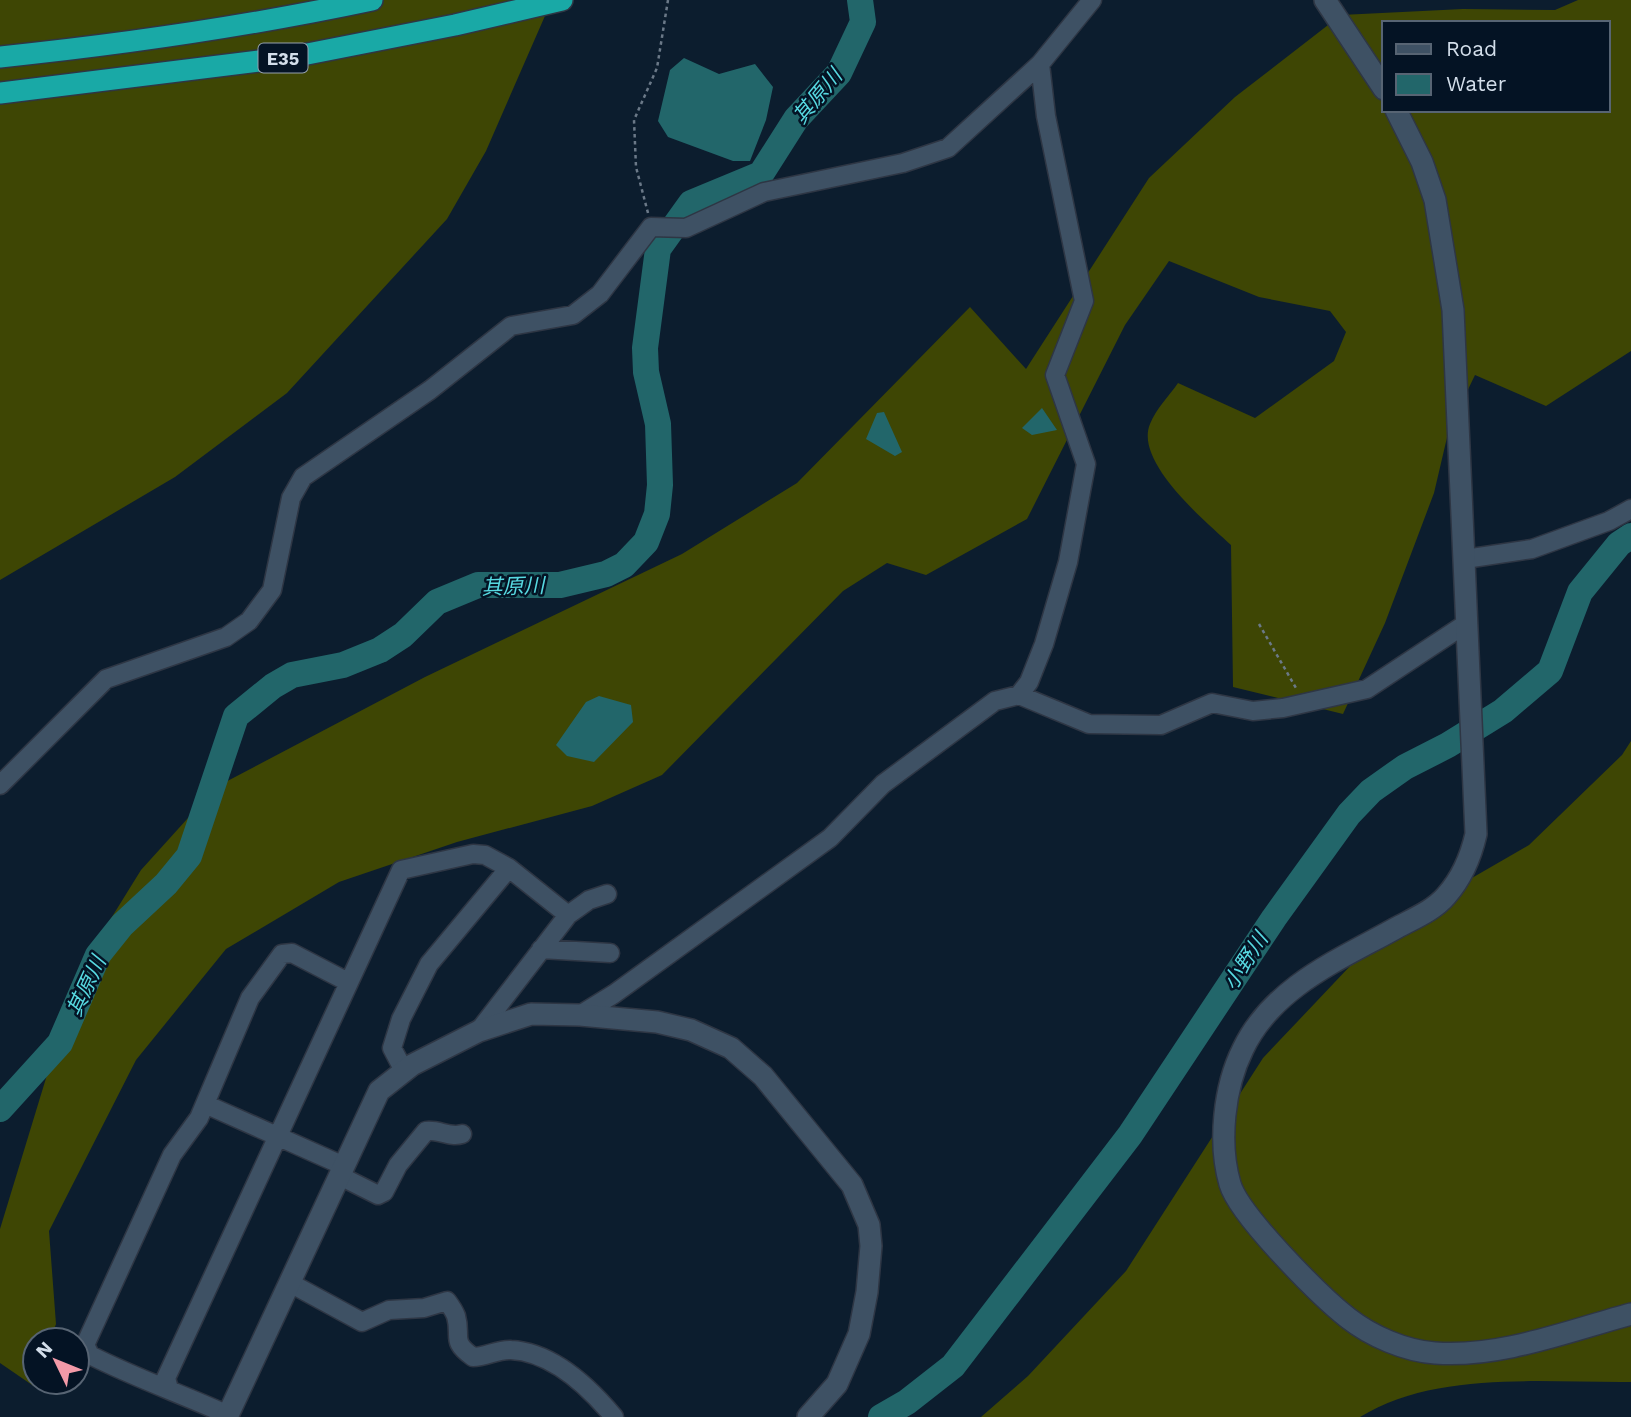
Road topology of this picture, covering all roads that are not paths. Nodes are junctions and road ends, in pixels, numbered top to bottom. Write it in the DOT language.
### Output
graph roads {
  1 [pos="372,0"];
  2 [pos="562,0"];
  3 [pos="1325,0"];
  4 [pos="1089,1"];
  5 [pos="0,57"];
  6 [pos="1040,64"];
  7 [pos="1382,86"];
  8 [pos="0,93"];
  9 [pos="1397,112"];
  10 [pos="1631,509"];
  11 [pos="1465,559"];
  12 [pos="1467,623"];
  13 [pos="1019,695"];
  14 [pos="0,786"];
  15 [pos="509,868"];
  16 [pos="607,894"];
  17 [pos="568,915"];
  18 [pos="541,949"];
  19 [pos="611,953"];
  20 [pos="348,982"];
  21 [pos="580,1014"];
  22 [pos="478,1032"];
  23 [pos="404,1071"];
  24 [pos="205,1104"];
  25 [pos="462,1134"];
  26 [pos="276,1137"];
  27 [pos="342,1171"];
  28 [pos="290,1283"];
  29 [pos="1631,1314"];
  30 [pos="170,1389"];
  31 [pos="227,1416"];
  32 [pos="614,1417"];
  33 [pos="808,1417"];
  1 -- 5 [label="highway, E35"];
  2 -- 8 [label="highway, E35"];
  3 -- 7 [label="street"];
  4 -- 6 [label="street"];
  6 -- 13 [label="street"];
  6 -- 14 [label="street"];
  9 -- 11 [label="street"];
  10 -- 11 [label="street"];
  11 -- 12 [label="street"];
  12 -- 13 [label="street"];
  12 -- 29 [label="street"];
  13 -- 21 [label="street"];
  15 -- 17 [label="street"];
  15 -- 20 [label="street"];
  15 -- 23 [label="street"];
  16 -- 17 [label="street"];
  17 -- 18 [label="street"];
  18 -- 19 [label="street"];
  18 -- 22 [label="street"];
  20 -- 24 [label="street"];
  20 -- 26 [label="street"];
  21 -- 22 [label="street"];
  21 -- 33 [label="street"];
  22 -- 23 [label="street"];
  23 -- 27 [label="street"];
  24 -- 26 [label="street"];
  24 -- 30 [label="street"];
  25 -- 27 [label="street"];
  26 -- 27 [label="street"];
  26 -- 30 [label="street"];
  27 -- 28 [label="street"];
  28 -- 31 [label="street"];
  28 -- 32 [label="street"];
  30 -- 31 [label="street"];
}
